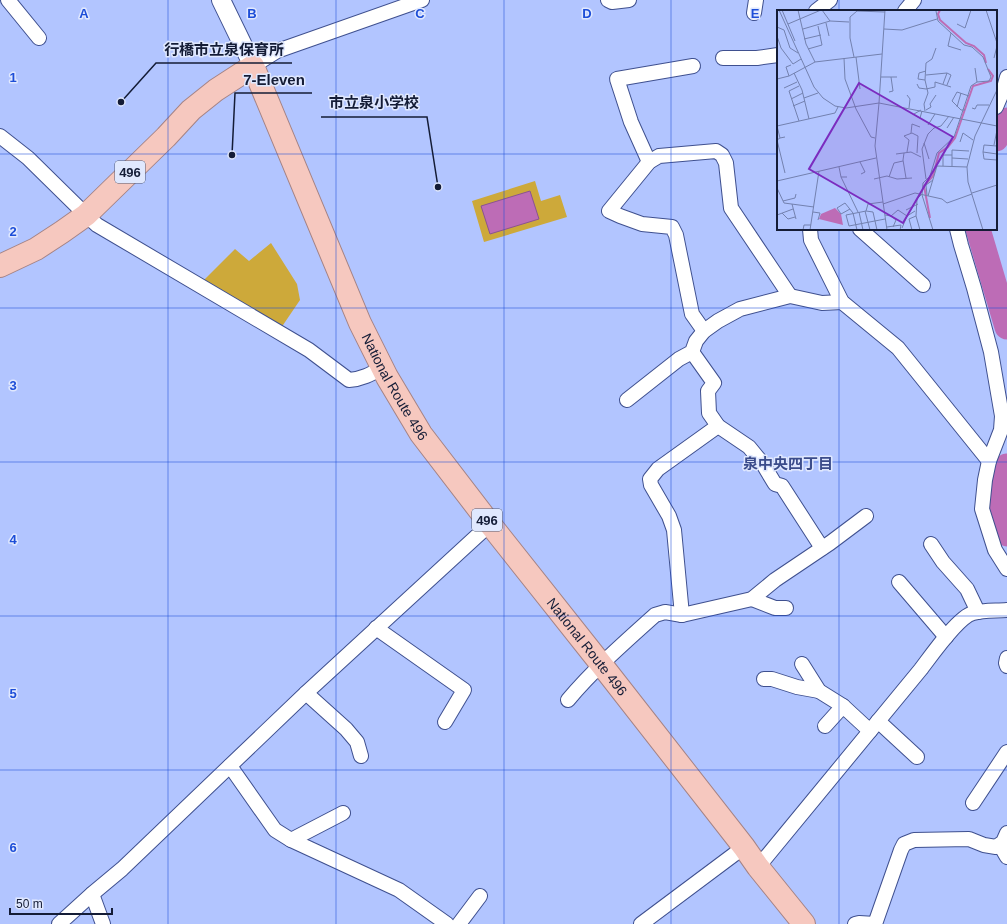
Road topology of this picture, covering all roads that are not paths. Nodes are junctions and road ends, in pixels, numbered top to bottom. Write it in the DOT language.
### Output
graph roads {
  1 [pos="8,0"];
  2 [pos="221,0"];
  3 [pos="422,0"];
  4 [pos="608,0"];
  5 [pos="629,0"];
  6 [pos="830,0"];
  7 [pos="914,0"];
  8 [pos="817,10"];
  9 [pos="906,10"];
  10 [pos="39,38"];
  11 [pos="777,55"];
  12 [pos="723,58"];
  13 [pos="253,66"];
  14 [pos="693,66"];
  15 [pos="1007,77"];
  16 [pos="997,105"];
  17 [pos="0,136"];
  18 [pos="649,162"];
  19 [pos="86,215"];
  20 [pos="810,230"];
  21 [pos="861,230"];
  22 [pos="957,230"];
  23 [pos="0,266"];
  24 [pos="923,285"];
  25 [pos="790,296"];
  26 [pos="842,302"];
  27 [pos="704,331"];
  28 [pos="692,352"];
  29 [pos="382,368"];
  30 [pos="627,400"];
  31 [pos="718,426"];
  32 [pos="989,461"];
  33 [pos="866,516"];
  34 [pos="490,524"];
  35 [pos="930,544"];
  36 [pos="822,548"];
  37 [pos="1007,569"];
  38 [pos="899,582"];
  39 [pos="752,599"];
  40 [pos="786,608"];
  41 [pos="1007,610"];
  42 [pos="978,612"];
  43 [pos="682,615"];
  44 [pos="376,628"];
  45 [pos="946,636"];
  46 [pos="1007,658"];
  47 [pos="601,664"];
  48 [pos="802,664"];
  49 [pos="1007,666"];
  50 [pos="764,679"];
  51 [pos="819,691"];
  52 [pos="306,693"];
  53 [pos="568,700"];
  54 [pos="843,706"];
  55 [pos="445,722"];
  56 [pos="825,726"];
  57 [pos="874,726"];
  58 [pos="1007,752"];
  59 [pos="361,756"];
  60 [pos="917,757"];
  61 [pos="230,766"];
  62 [pos="973,803"];
  63 [pos="343,813"];
  64 [pos="1003,839"];
  65 [pos="291,840"];
  66 [pos="744,847"];
  67 [pos="1007,858"];
  68 [pos="758,867"];
  69 [pos="92,894"];
  70 [pos="480,896"];
  71 [pos="58,924"];
  72 [pos="103,924"];
  73 [pos="447,924"];
  74 [pos="459,924"];
  75 [pos="642,924"];
  76 [pos="804,924"];
  77 [pos="855,924"];
  78 [pos="875,924"];
  1 -- 10 [label="street"];
  2 -- 13 [label="street"];
  3 -- 13 [label="street"];
  4 -- 5 [label="street"];
  6 -- 8 [label="street"];
  7 -- 9 [label="street"];
  11 -- 12 [label="street"];
  13 -- 19 [label="highway, 496"];
  13 -- 29 [label="highway, National Route 496 / 496"];
  14 -- 18 [label="street"];
  15 -- 16 [label="street"];
  17 -- 19 [label="street"];
  18 -- 25 [label="street"];
  18 -- 27 [label="street"];
  19 -- 23 [label="highway, 496"];
  19 -- 29 [label="street"];
  20 -- 26 [label="street"];
  21 -- 24 [label="street"];
  22 -- 32 [label="street"];
  25 -- 26 [label="street"];
  25 -- 27 [label="street"];
  26 -- 32 [label="street"];
  27 -- 28 [label="street"];
  28 -- 30 [label="street"];
  28 -- 31 [label="street"];
  29 -- 34 [label="highway, National Route 496 / 496"];
  31 -- 36 [label="street"];
  31 -- 43 [label="street"];
  32 -- 37 [label="street"];
  33 -- 36 [label="street"];
  34 -- 44 [label="street"];
  34 -- 47 [label="highway, National Route 496 / 496"];
  35 -- 42 [label="street"];
  36 -- 39 [label="street"];
  38 -- 45 [label="street"];
  39 -- 40 [label="street"];
  39 -- 43 [label="street"];
  41 -- 42 [label="street"];
  42 -- 45 [label="street"];
  43 -- 47 [label="street"];
  44 -- 52 [label="street"];
  44 -- 55 [label="street"];
  45 -- 57 [label="street"];
  46 -- 49 [label="street"];
  47 -- 53 [label="street"];
  47 -- 66 [label="highway, National Route 496 / 496"];
  48 -- 51 [label="street"];
  50 -- 51 [label="street"];
  51 -- 54 [label="street"];
  52 -- 59 [label="street"];
  52 -- 61 [label="street"];
  54 -- 56 [label="street"];
  54 -- 57 [label="street"];
  57 -- 60 [label="street"];
  57 -- 68 [label="street"];
  58 -- 62 [label="street"];
  61 -- 65 [label="street"];
  61 -- 69 [label="street"];
  63 -- 65 [label="street"];
  64 -- 67 [label="street"];
  64 -- 78 [label="street"];
  65 -- 73 [label="street"];
  66 -- 68 [label="highway, National Route 496 / 496"];
  66 -- 75 [label="street"];
  68 -- 76 [label="highway, National Route 496 / 496"];
  69 -- 71 [label="street"];
  69 -- 72 [label="street"];
  70 -- 74 [label="street"];
  77 -- 78 [label="street"];
}
